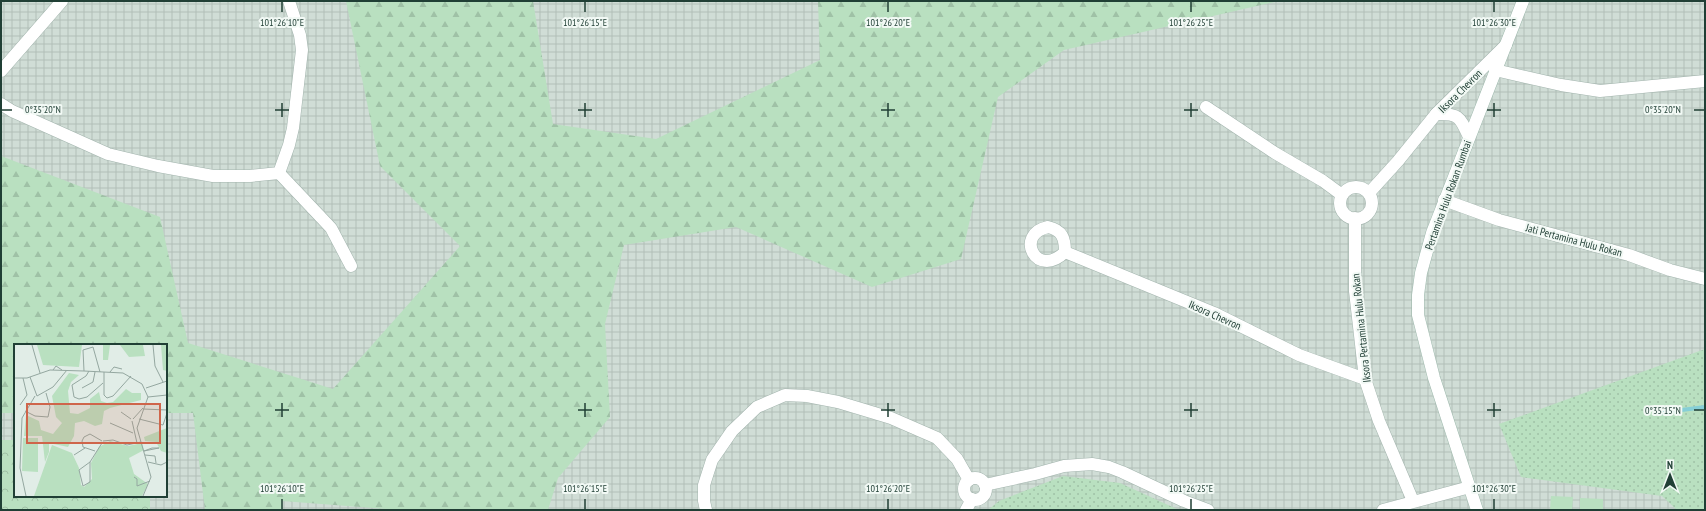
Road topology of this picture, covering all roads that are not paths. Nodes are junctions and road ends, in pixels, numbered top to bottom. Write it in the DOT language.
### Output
graph roads {
  1 [pos="62,1"];
  2 [pos="289,1"];
  3 [pos="1523,1"];
  4 [pos="1506,45"];
  5 [pos="1495,70"];
  6 [pos="1,71"];
  7 [pos="1705,80"];
  8 [pos="1,104"];
  9 [pos="1206,107"];
  10 [pos="1436,114"];
  11 [pos="1469,137"];
  12 [pos="280,173"];
  13 [pos="1369,193"];
  14 [pos="1342,195"];
  15 [pos="1444,200"];
  16 [pos="1355,218"];
  17 [pos="1065,252"];
  18 [pos="351,266"];
  19 [pos="1705,278"];
  20 [pos="1365,379"];
  21 [pos="969,480"];
  22 [pos="985,485"];
  23 [pos="1470,487"];
  24 [pos="972,499"];
  25 [pos="1413,501"];
  26 [pos="706,510"];
  27 [pos="966,510"];
  28 [pos="1208,510"];
  29 [pos="1383,510"];
  30 [pos="1477,510"];
  1 -- 6 [label="street"];
  2 -- 12 [label="street"];
  3 -- 4 [label="street, Pertamina Hulu Rokan Rumbai"];
  4 -- 5 [label="street, Pertamina Hulu Rokan Rumbai"];
  4 -- 10 [label="street, Iksora Chevron"];
  5 -- 7 [label="street"];
  5 -- 11 [label="street, Pertamina Hulu Rokan Rumbai"];
  8 -- 12 [label="street"];
  9 -- 14 [label="street"];
  10 -- 11 [label="street"];
  10 -- 13 [label="street, Iksora Chevron"];
  11 -- 15 [label="street, Pertamina Hulu Rokan Rumbai"];
  12 -- 18 [label="street"];
  13 -- 14 [label="street"];
  13 -- 16 [label="street"];
  14 -- 16 [label="street"];
  15 -- 19 [label="street, Jati Pertamina Hulu Rokan"];
  15 -- 23 [label="street, Pertamina Hulu Rokan Rumbai"];
  16 -- 20 [label="street, Iksora Pertamina Hulu Rokan"];
  17 -- 20 [label="street, Iksora Chevron"];
  20 -- 25 [label="street, Iksora Pertamina Hulu Rokan"];
  21 -- 22 [label="street"];
  21 -- 24 [label="street"];
  21 -- 26 [label="street"];
  22 -- 24 [label="street"];
  22 -- 28 [label="street"];
  23 -- 25 [label="street"];
  23 -- 30 [label="street, Pertamina Hulu Rokan Rumbai"];
  24 -- 27 [label="street"];
  25 -- 29 [label="street"];
}
